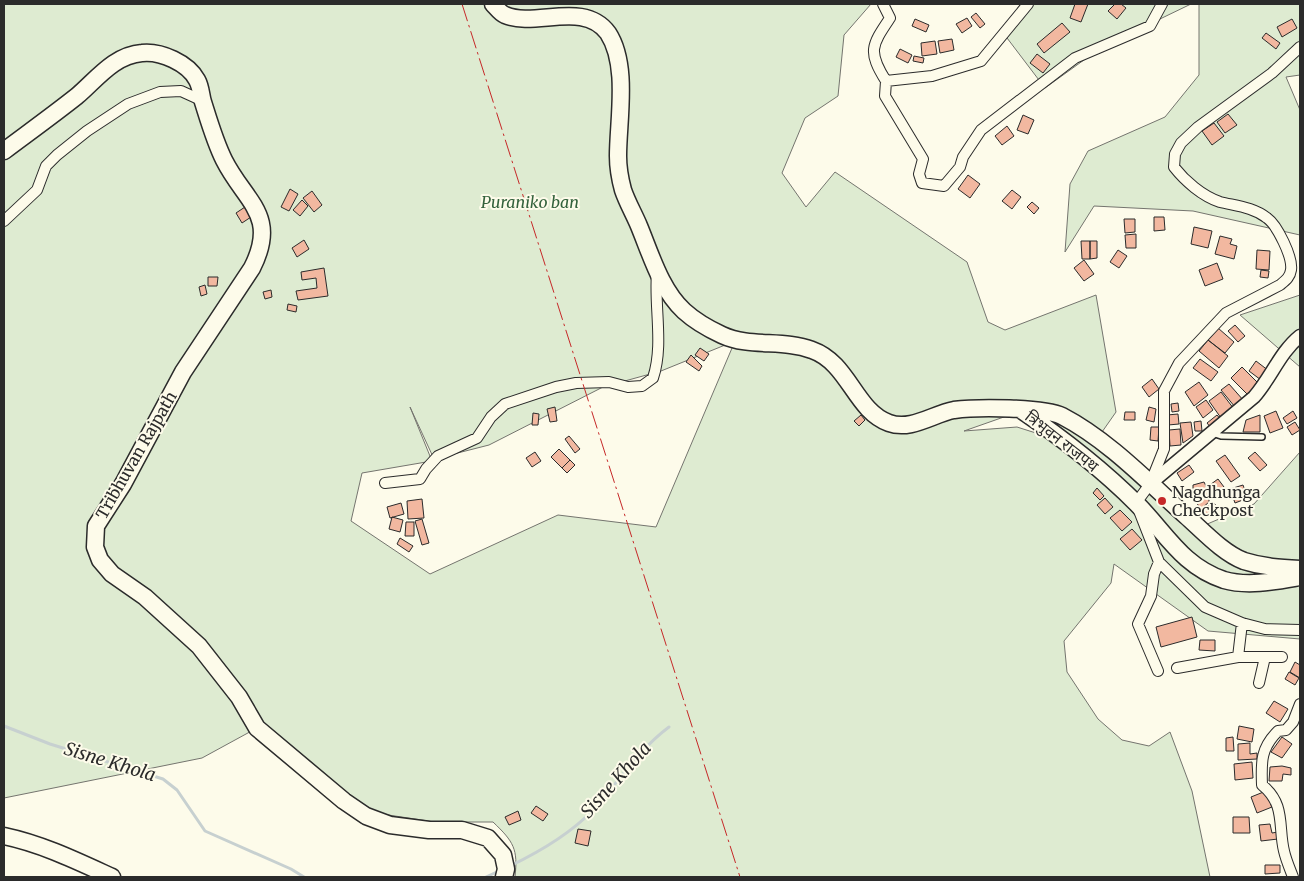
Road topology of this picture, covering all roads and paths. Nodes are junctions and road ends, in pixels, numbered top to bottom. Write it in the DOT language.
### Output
graph roads {
  1 [pos="493,4"];
  2 [pos="883,4"];
  3 [pos="1028,4"];
  4 [pos="1162,4"];
  5 [pos="1300,47"];
  6 [pos="886,81"];
  7 [pos="203,101"];
  8 [pos="4,151"];
  9 [pos="4,221"];
  10 [pos="657,269"];
  11 [pos="1300,336"];
  12 [pos="1021,410"];
  13 [pos="1211,433"];
  14 [pos="1262,437"];
  15 [pos="385,483"];
  16 [pos="1150,484"];
  17 [pos="1136,503"];
  18 [pos="1159,562"];
  19 [pos="1300,570"];
  20 [pos="1300,577"];
  21 [pos="1242,623"];
  22 [pos="1300,630"];
  23 [pos="1238,657"];
  24 [pos="1265,657"];
  25 [pos="1282,657"];
  26 [pos="1178,668"];
  27 [pos="1158,671"];
  28 [pos="1259,683"];
  29 [pos="1300,704"];
  30 [pos="4,836"];
  31 [pos="112,877"];
  32 [pos="504,877"];
  33 [pos="1293,877"];
  1 -- 10 [label="highway"];
  2 -- 6 [label="street"];
  3 -- 6 [label="street"];
  4 -- 6 [label="street"];
  5 -- 16 [label="street"];
  7 -- 8 [label="highway, Tribhuvan Rajpath"];
  7 -- 9 [label="street"];
  7 -- 32 [label="highway, Tribhuvan Rajpath"];
  10 -- 12 [label="highway"];
  10 -- 15 [label="street"];
  11 -- 13 [label="street"];
  12 -- 16 [label="highway, त्रिभुवन राजपथ"];
  12 -- 17 [label="highway, त्रिभुवन राजपथ"];
  13 -- 14 [label="lane"];
  13 -- 16 [label="street"];
  16 -- 17 [label="street"];
  16 -- 19 [label="highway, त्रिभुवन राजपथ"];
  17 -- 18 [label="street"];
  17 -- 20 [label="highway, त्रिभुवन राजपथ"];
  18 -- 21 [label="street"];
  18 -- 27 [label="street"];
  21 -- 22 [label="street"];
  21 -- 23 [label="street"];
  23 -- 24 [label="street"];
  23 -- 26 [label="street"];
  24 -- 25 [label="street"];
  24 -- 28 [label="street"];
  29 -- 33 [label="street"];
  30 -- 31 [label="highway"];
}
